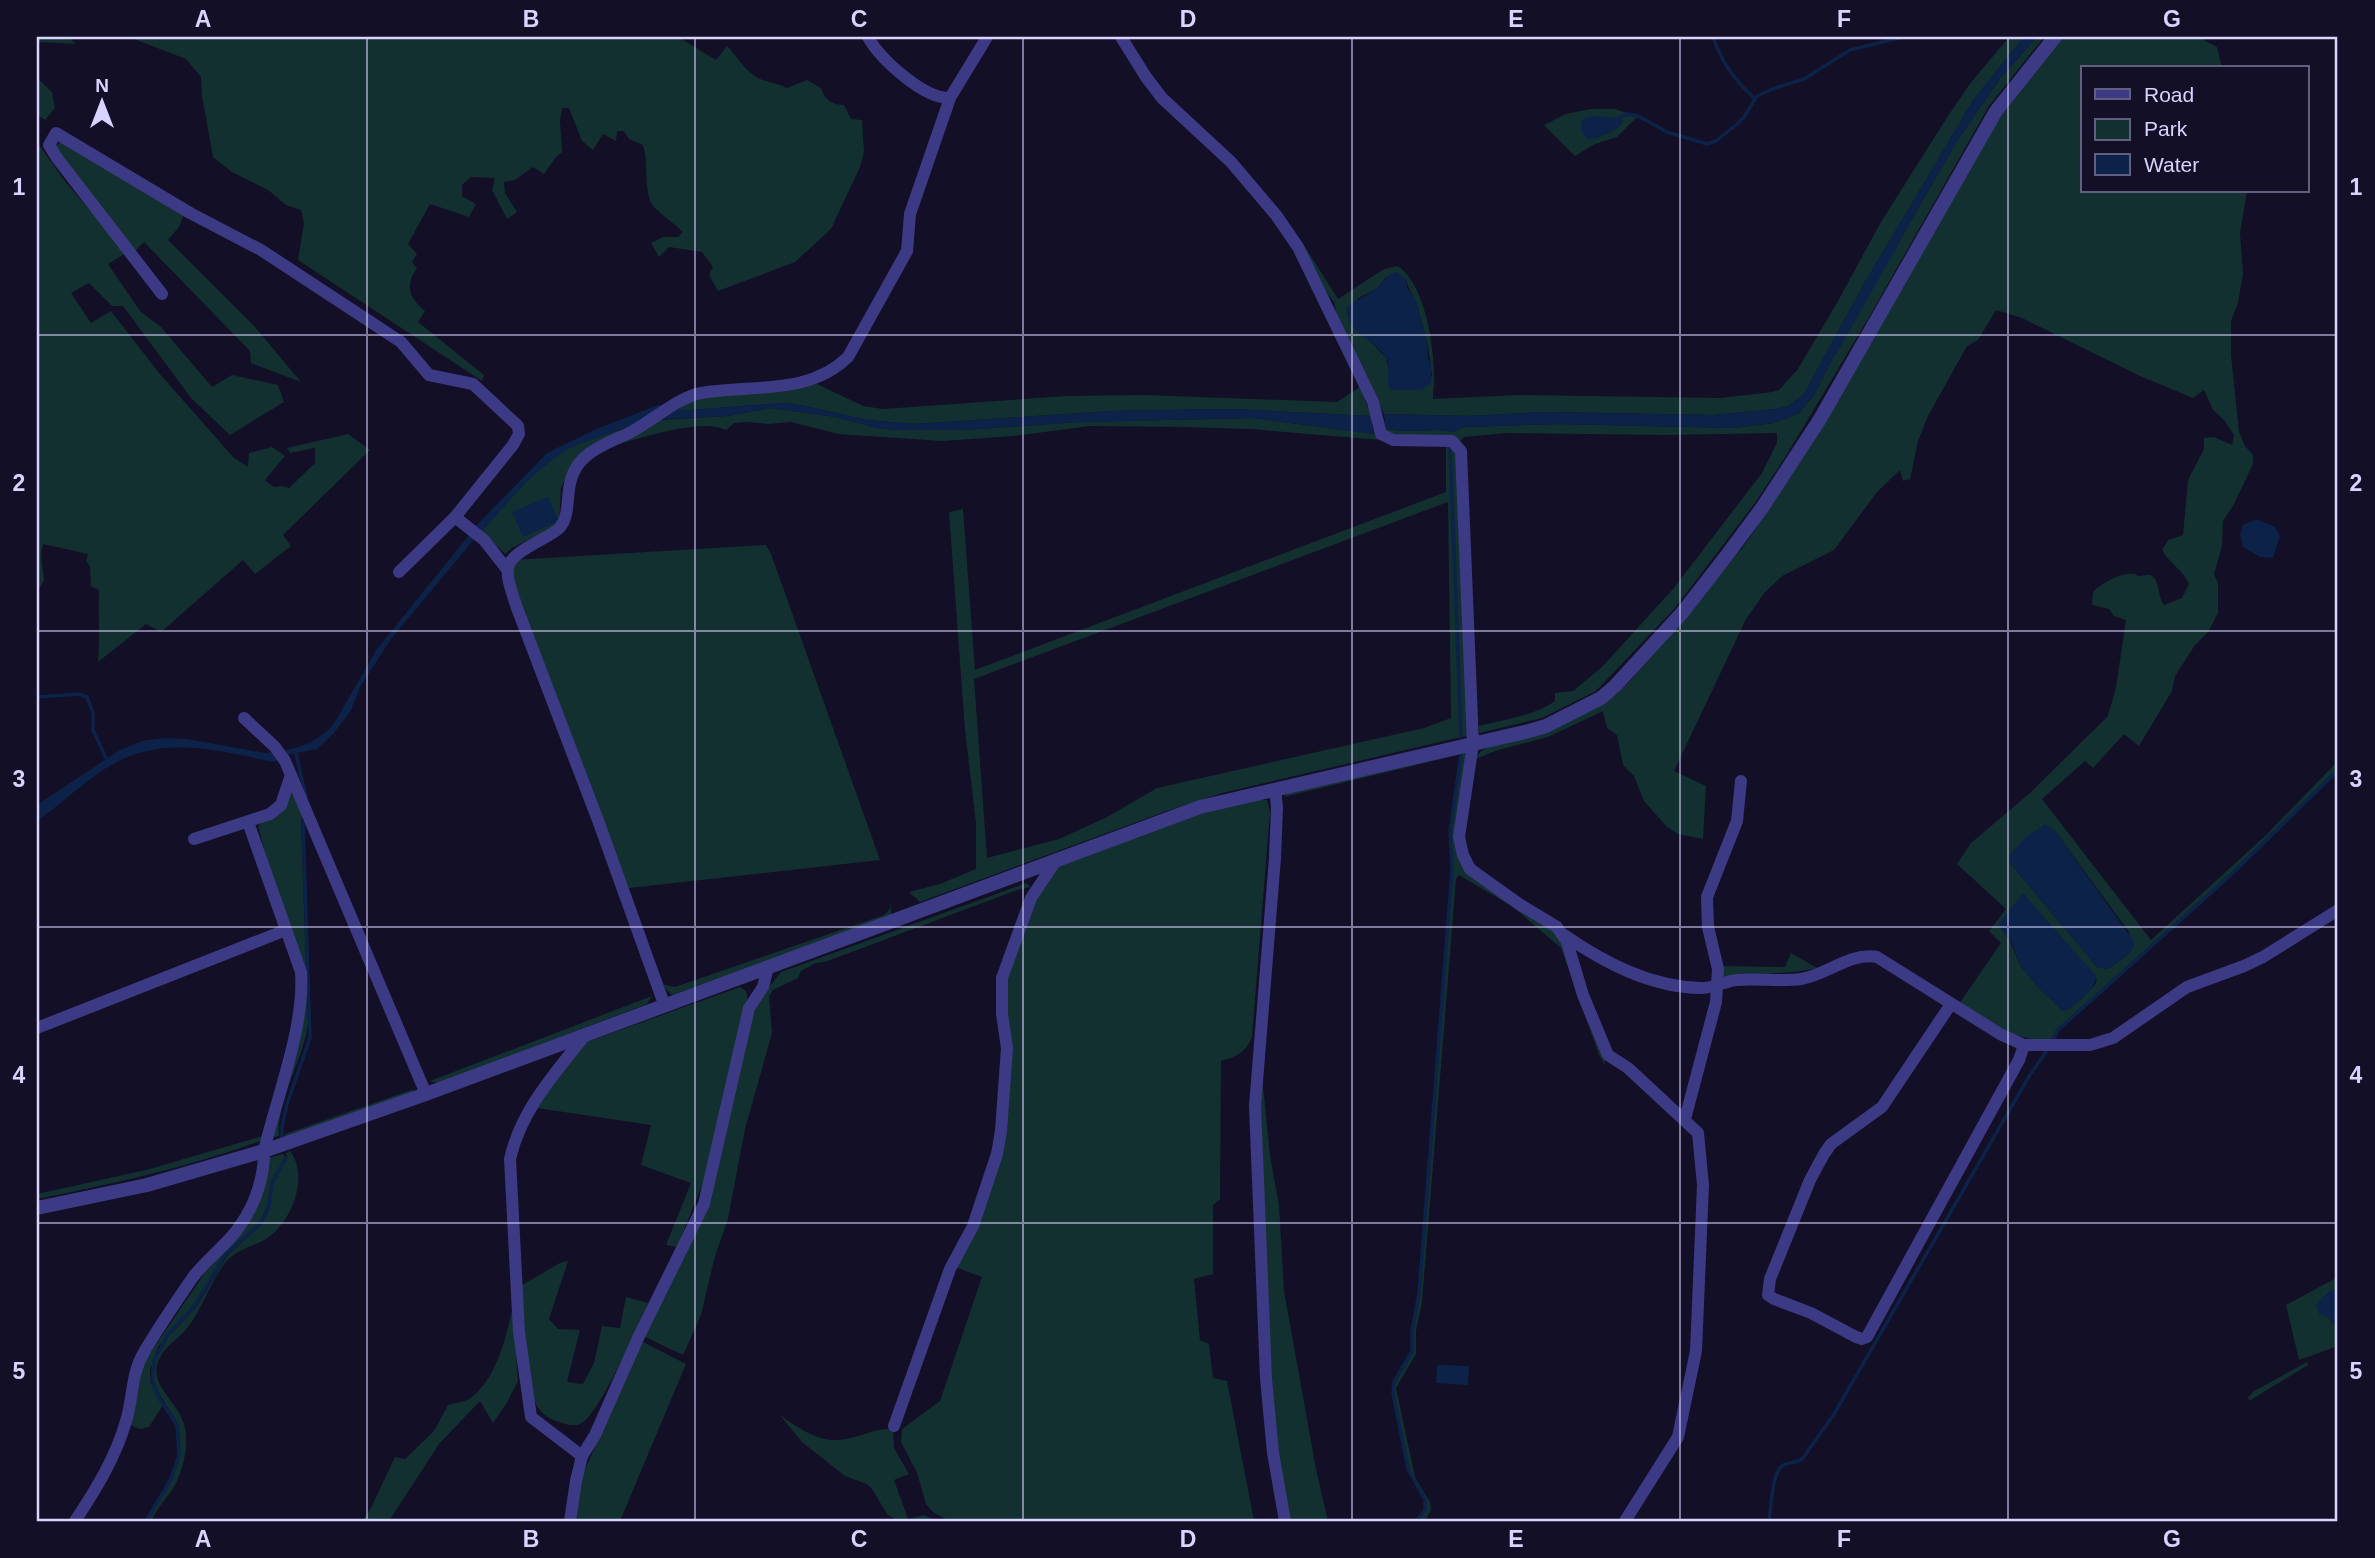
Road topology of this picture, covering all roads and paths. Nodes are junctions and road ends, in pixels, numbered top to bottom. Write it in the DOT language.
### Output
graph roads {
  1 [pos="868,37"];
  2 [pos="987,37"];
  3 [pos="1121,37"];
  4 [pos="2055,37"];
  5 [pos="950,98"];
  6 [pos="162,294"];
  7 [pos="460,521"];
  8 [pos="506,568"];
  9 [pos="398,572"];
  10 [pos="244,718"];
  11 [pos="1473,744"];
  12 [pos="291,775"];
  13 [pos="1741,781"];
  14 [pos="1275,789"];
  15 [pos="248,822"];
  16 [pos="194,839"];
  17 [pos="1057,859"];
  18 [pos="2338,910"];
  19 [pos="286,930"];
  20 [pos="1560,932"];
  21 [pos="768,967"];
  22 [pos="1716,986"];
  23 [pos="664,1004"];
  24 [pos="1951,1004"];
  25 [pos="37,1028"];
  26 [pos="586,1034"];
  27 [pos="2024,1045"];
  28 [pos="426,1094"];
  29 [pos="1685,1119"];
  30 [pos="264,1151"];
  31 [pos="37,1208"];
  32 [pos="894,1426"];
  33 [pos="582,1456"];
  34 [pos="75,1521"];
  35 [pos="570,1521"];
  36 [pos="1285,1521"];
  37 [pos="1625,1521"];
  1 -- 5 [label="street"];
  2 -- 5 [label="street"];
  3 -- 11 [label="street"];
  4 -- 11 [label="street"];
  5 -- 8 [label="street"];
  6 -- 7 [label="street"];
  7 -- 8 [label="street"];
  7 -- 9 [label="street"];
  8 -- 23 [label="street"];
  10 -- 12 [label="street"];
  11 -- 14 [label="street"];
  11 -- 20 [label="street"];
  12 -- 15 [label="street"];
  12 -- 28 [label="street"];
  13 -- 22 [label="street"];
  14 -- 17 [label="street"];
  14 -- 36 [label="street"];
  15 -- 16 [label="street"];
  15 -- 19 [label="street"];
  17 -- 21 [label="street"];
  17 -- 32 [label="street"];
  18 -- 27 [label="street"];
  19 -- 25 [label="street"];
  19 -- 30 [label="street"];
  20 -- 22 [label="street"];
  20 -- 29 [label="street"];
  21 -- 23 [label="street"];
  21 -- 33 [label="street"];
  22 -- 24 [label="street"];
  22 -- 29 [label="street"];
  23 -- 26 [label="street"];
  24 -- 27 [label="street"];
  24 -- 27 [label="street"];
  26 -- 28 [label="street"];
  26 -- 33 [label="street"];
  28 -- 30 [label="street"];
  29 -- 37 [label="street"];
  30 -- 31 [label="street"];
  30 -- 34 [label="street"];
  33 -- 35 [label="street"];
}
